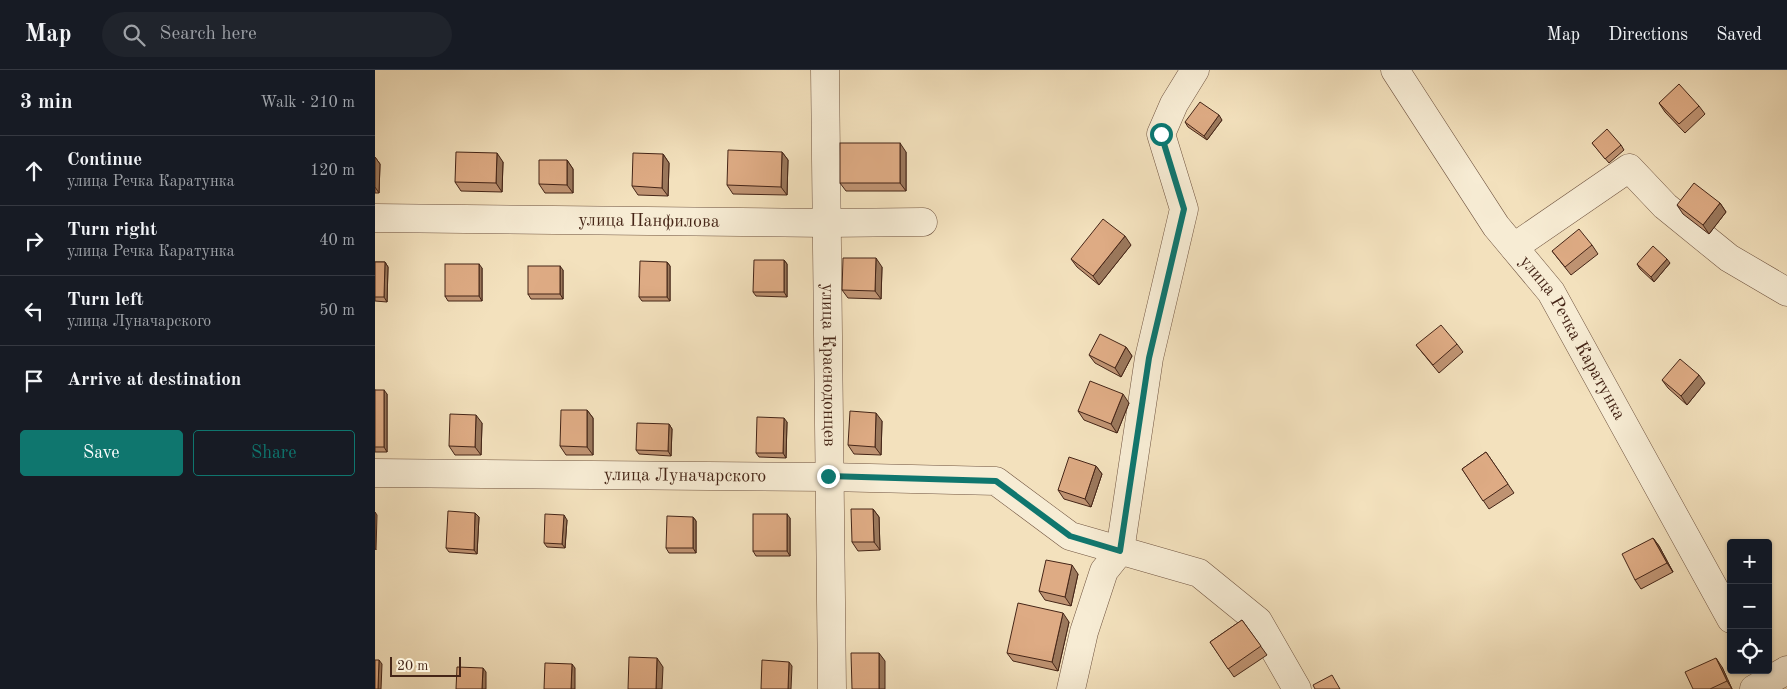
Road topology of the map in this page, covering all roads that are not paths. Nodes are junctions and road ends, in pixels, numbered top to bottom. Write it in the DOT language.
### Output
graph roads {
  1 [pos="825,70"];
  2 [pos="1195,70"];
  3 [pos="1395,70"];
  4 [pos="375,218"];
  5 [pos="923,222"];
  6 [pos="826,223"];
  7 [pos="1514,247"];
  8 [pos="1787,292"];
  9 [pos="375,473"];
  10 [pos="828,476"];
  11 [pos="1120,551"];
  12 [pos="1727,612"];
  13 [pos="1787,670"];
  14 [pos="1757,684"];
  15 [pos="832,689"];
  16 [pos="1071,689"];
  17 [pos="1297,689"];
  1 -- 6 [label="street, улица Краснодонцев"];
  2 -- 11 [label="street"];
  3 -- 7 [label="street, улица Речка Каратунка"];
  4 -- 6 [label="street, улица Панфилова"];
  5 -- 6 [label="street, улица Панфилова"];
  6 -- 10 [label="street, улица Краснодонцев"];
  7 -- 8 [label="street"];
  7 -- 12 [label="street, улица Речка Каратунка"];
  9 -- 10 [label="street, улица Луначарского"];
  10 -- 11 [label="street, улица Луначарского"];
  10 -- 15 [label="street, улица Краснодонцев"];
  11 -- 16 [label="street"];
  11 -- 17 [label="street"];
  13 -- 14 [label="street"];
}
